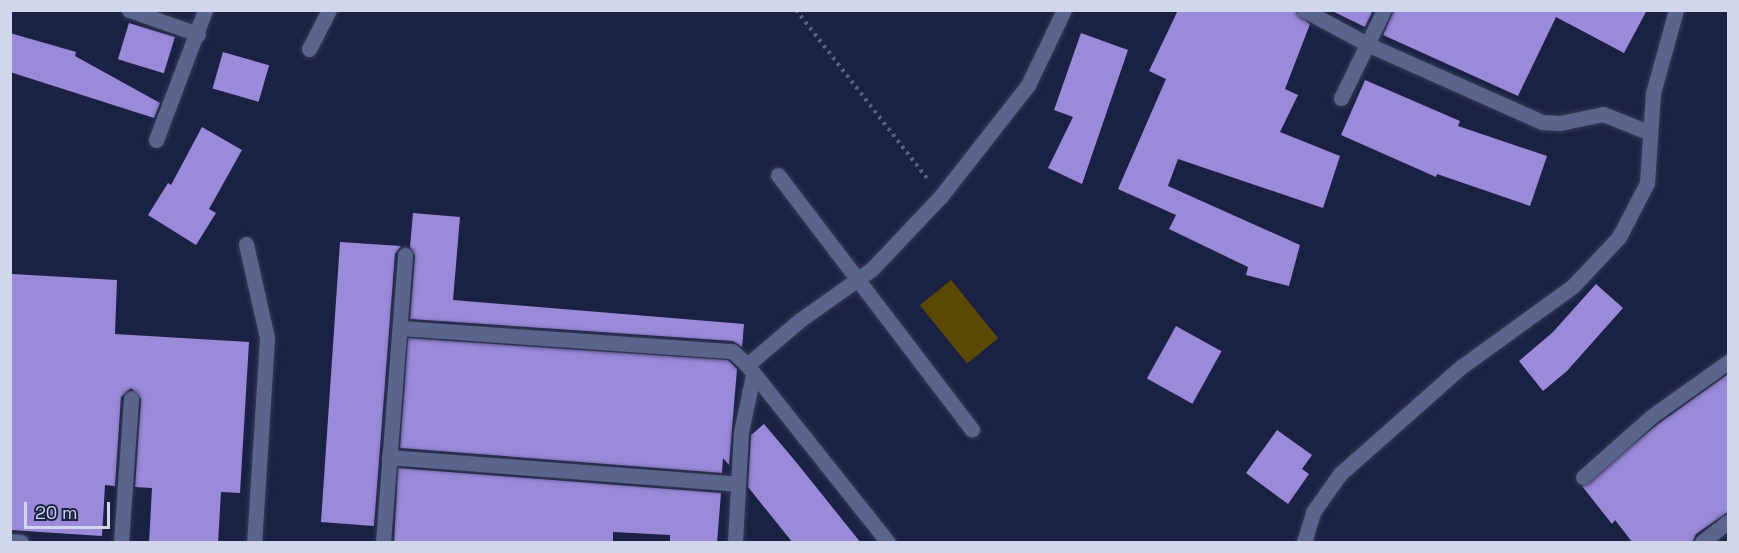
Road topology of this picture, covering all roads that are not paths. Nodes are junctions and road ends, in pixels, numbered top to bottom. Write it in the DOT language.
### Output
graph roads {
  1 [pos="129,10"];
  2 [pos="205,10"];
  3 [pos="329,10"];
  4 [pos="1064,10"];
  5 [pos="1304,10"];
  6 [pos="1384,10"];
  7 [pos="1676,10"];
  8 [pos="198,34"];
  9 [pos="1369,45"];
  10 [pos="309,49"];
  11 [pos="1341,98"];
  12 [pos="1648,132"];
  13 [pos="156,140"];
  14 [pos="778,175"];
  15 [pos="246,244"];
  16 [pos="405,255"];
  17 [pos="856,280"];
  18 [pos="400,328"];
  19 [pos="1728,362"];
  20 [pos="750,370"];
  21 [pos="131,398"];
  22 [pos="972,430"];
  23 [pos="389,457"];
  24 [pos="1583,477"];
  25 [pos="737,484"];
  26 [pos="1728,522"];
  27 [pos="10,541"];
  28 [pos="21,543"];
  29 [pos="121,543"];
  30 [pos="254,543"];
  31 [pos="383,543"];
  32 [pos="735,543"];
  33 [pos="888,543"];
  34 [pos="1304,543"];
  35 [pos="1702,543"];
  1 -- 8 [label="street"];
  2 -- 8 [label="street"];
  3 -- 10 [label="street"];
  4 -- 17 [label="street"];
  5 -- 9 [label="street"];
  6 -- 9 [label="street"];
  7 -- 12 [label="street"];
  8 -- 13 [label="street"];
  9 -- 11 [label="street"];
  9 -- 12 [label="street"];
  12 -- 34 [label="street"];
  14 -- 17 [label="street"];
  15 -- 30 [label="street"];
  16 -- 18 [label="street"];
  17 -- 20 [label="street"];
  17 -- 22 [label="street"];
  18 -- 20 [label="street"];
  18 -- 23 [label="street"];
  19 -- 24 [label="street"];
  20 -- 25 [label="street"];
  20 -- 33 [label="street"];
  21 -- 29 [label="street"];
  23 -- 25 [label="street"];
  23 -- 31 [label="street"];
  25 -- 32 [label="street"];
  26 -- 35 [label="street"];
  27 -- 28 [label="street"];
}
